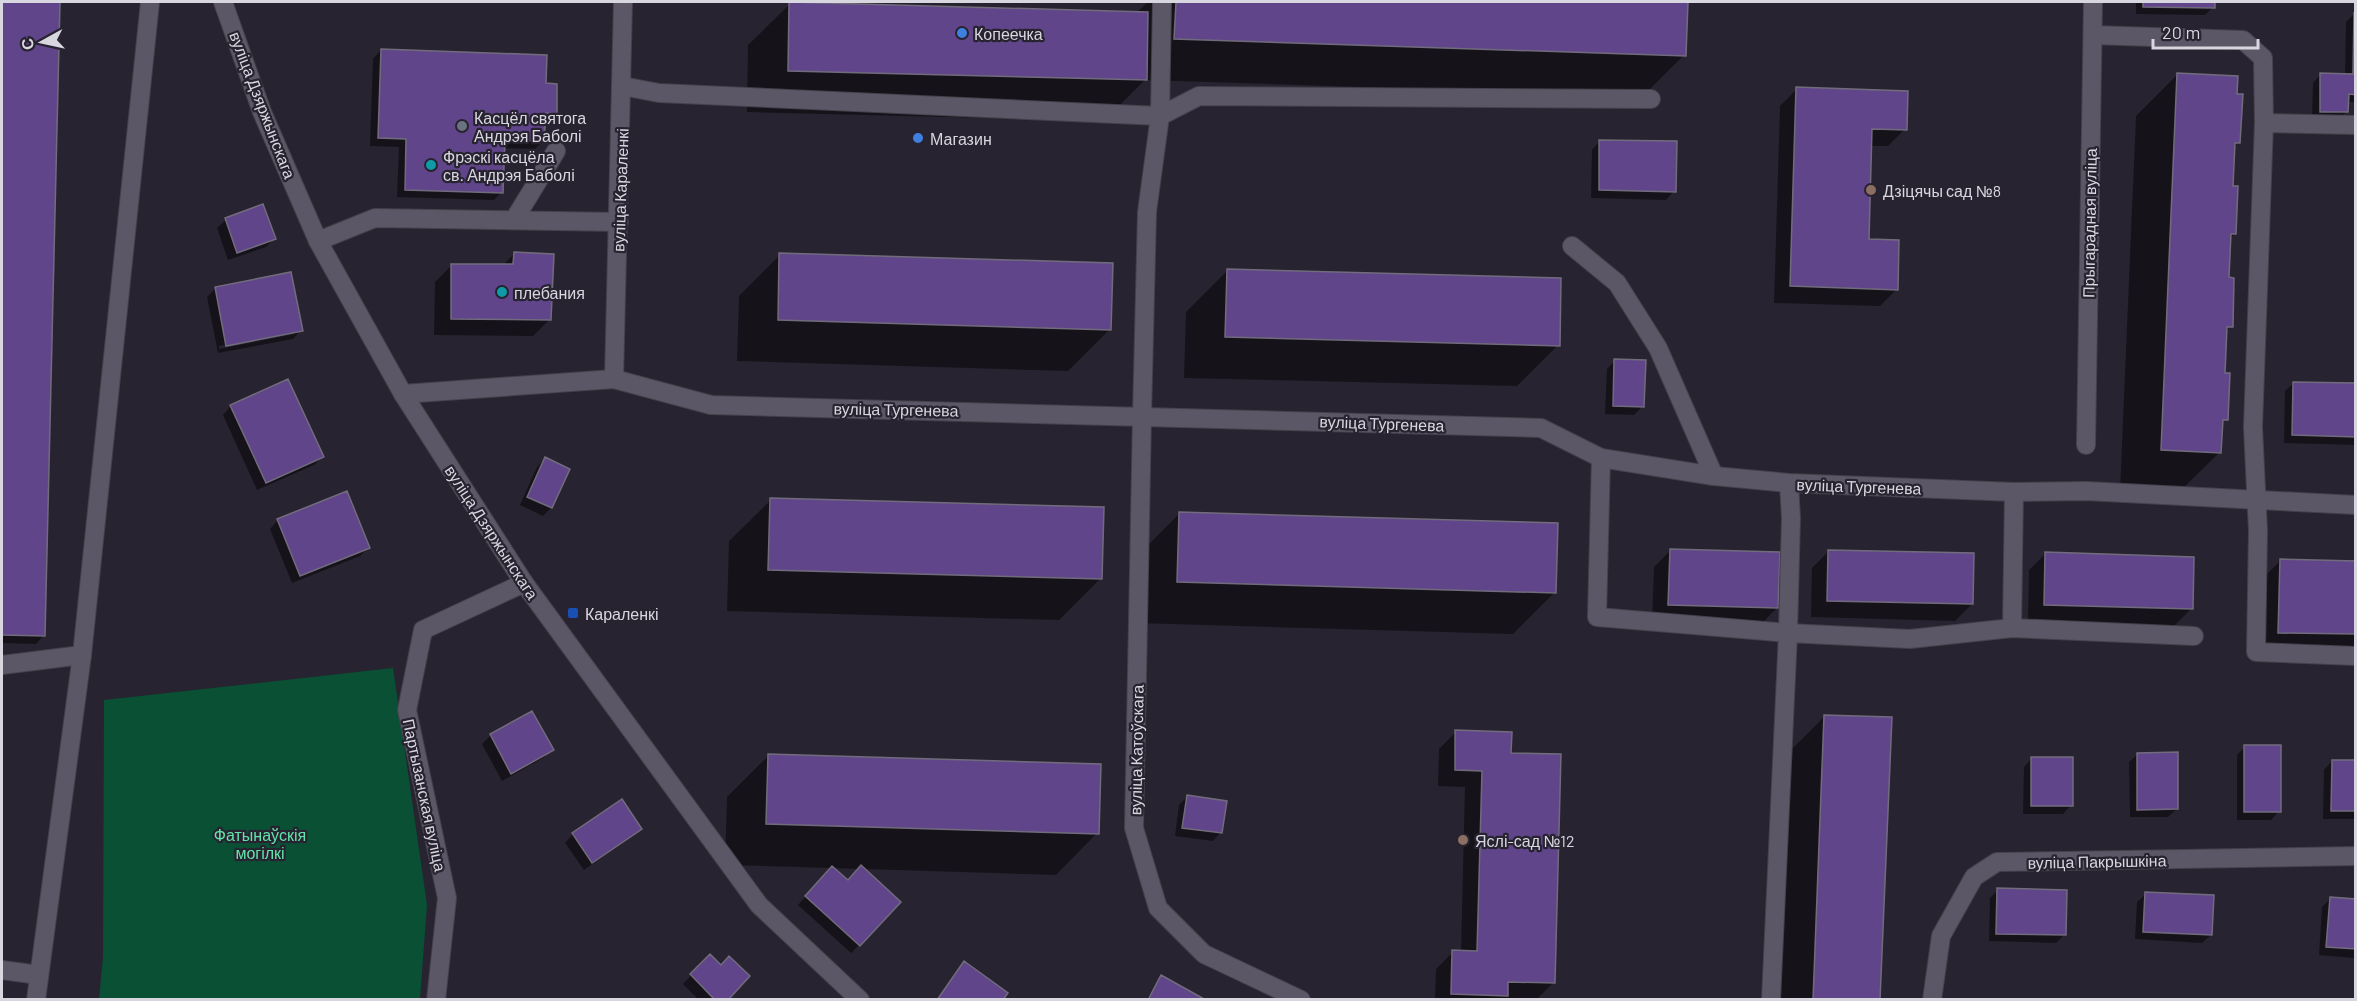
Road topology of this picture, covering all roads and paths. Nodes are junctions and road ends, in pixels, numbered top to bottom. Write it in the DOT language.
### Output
graph roads {
  1 [pos="150,2"];
  2 [pos="223,2"];
  3 [pos="623,2"];
  4 [pos="1162,2"];
  5 [pos="2093,2"];
  6 [pos="2093,34"];
  7 [pos="622,86"];
  8 [pos="1651,99"];
  9 [pos="1160,116"];
  10 [pos="2264,123"];
  11 [pos="2355,125"];
  12 [pos="556,151"];
  13 [pos="514,220"];
  14 [pos="619,222"];
  15 [pos="318,241"];
  16 [pos="1572,246"];
  17 [pos="614,379"];
  18 [pos="404,394"];
  19 [pos="1142,416"];
  20 [pos="2086,445"];
  21 [pos="1601,458"];
  22 [pos="1714,476"];
  23 [pos="1789,483"];
  24 [pos="2014,492"];
  25 [pos="2256,501"];
  26 [pos="2355,505"];
  27 [pos="524,583"];
  28 [pos="2012,628"];
  29 [pos="1788,633"];
  30 [pos="2194,636"];
  31 [pos="82,655"];
  32 [pos="2355,656"];
  33 [pos="2,665"];
  34 [pos="2355,856"];
  35 [pos="2,970"];
  36 [pos="39,975"];
  37 [pos="36,999"];
  38 [pos="436,999"];
  39 [pos="860,999"];
  40 [pos="1301,999"];
  41 [pos="1771,999"];
  42 [pos="1932,999"];
  1 -- 31 [label="street"];
  2 -- 15 [label="street, вуліца Дзяржынскага"];
  3 -- 7 [label="street, вуліца Караленкі"];
  4 -- 9 [label="street, вуліца Катоўскага"];
  5 -- 6 [label="street, Прыгарадная вуліца"];
  6 -- 10 [label="street"];
  6 -- 20 [label="street, Прыгарадная вуліца"];
  7 -- 9 [label="street"];
  7 -- 14 [label="street, вуліца Караленкі"];
  8 -- 9 [label="street"];
  9 -- 19 [label="street, вуліца Катоўскага"];
  10 -- 11 [label="street"];
  10 -- 25 [label="street"];
  12 -- 13 [label="street"];
  13 -- 14 [label="street"];
  13 -- 15 [label="street"];
  14 -- 17 [label="street, вуліца Караленкі"];
  15 -- 18 [label="street, вуліца Дзяржынскага"];
  16 -- 22 [label="street"];
  17 -- 18 [label="street, вуліца Тургенева"];
  17 -- 19 [label="street, вуліца Тургенева"];
  18 -- 27 [label="street, вуліца Дзяржынскага"];
  19 -- 21 [label="street, вуліца Тургенева"];
  19 -- 40 [label="street, вуліца Катоўскага"];
  21 -- 22 [label="street, вуліца Тургенева"];
  21 -- 29 [label="street"];
  22 -- 23 [label="street, вуліца Тургенева"];
  23 -- 24 [label="street, вуліца Тургенева"];
  23 -- 29 [label="street"];
  24 -- 25 [label="street, вуліца Тургенева"];
  24 -- 28 [label="street"];
  25 -- 26 [label="street, вуліца Тургенева"];
  25 -- 32 [label="street"];
  27 -- 38 [label="street, Партызанская вуліца"];
  27 -- 39 [label="street, вуліца Дзяржынскага"];
  28 -- 29 [label="street"];
  28 -- 30 [label="street"];
  29 -- 41 [label="street"];
  31 -- 33 [label="street"];
  31 -- 36 [label="street"];
  34 -- 42 [label="street, вуліца Пакрышкіна"];
  35 -- 36 [label="street"];
  36 -- 37 [label="street"];
}
